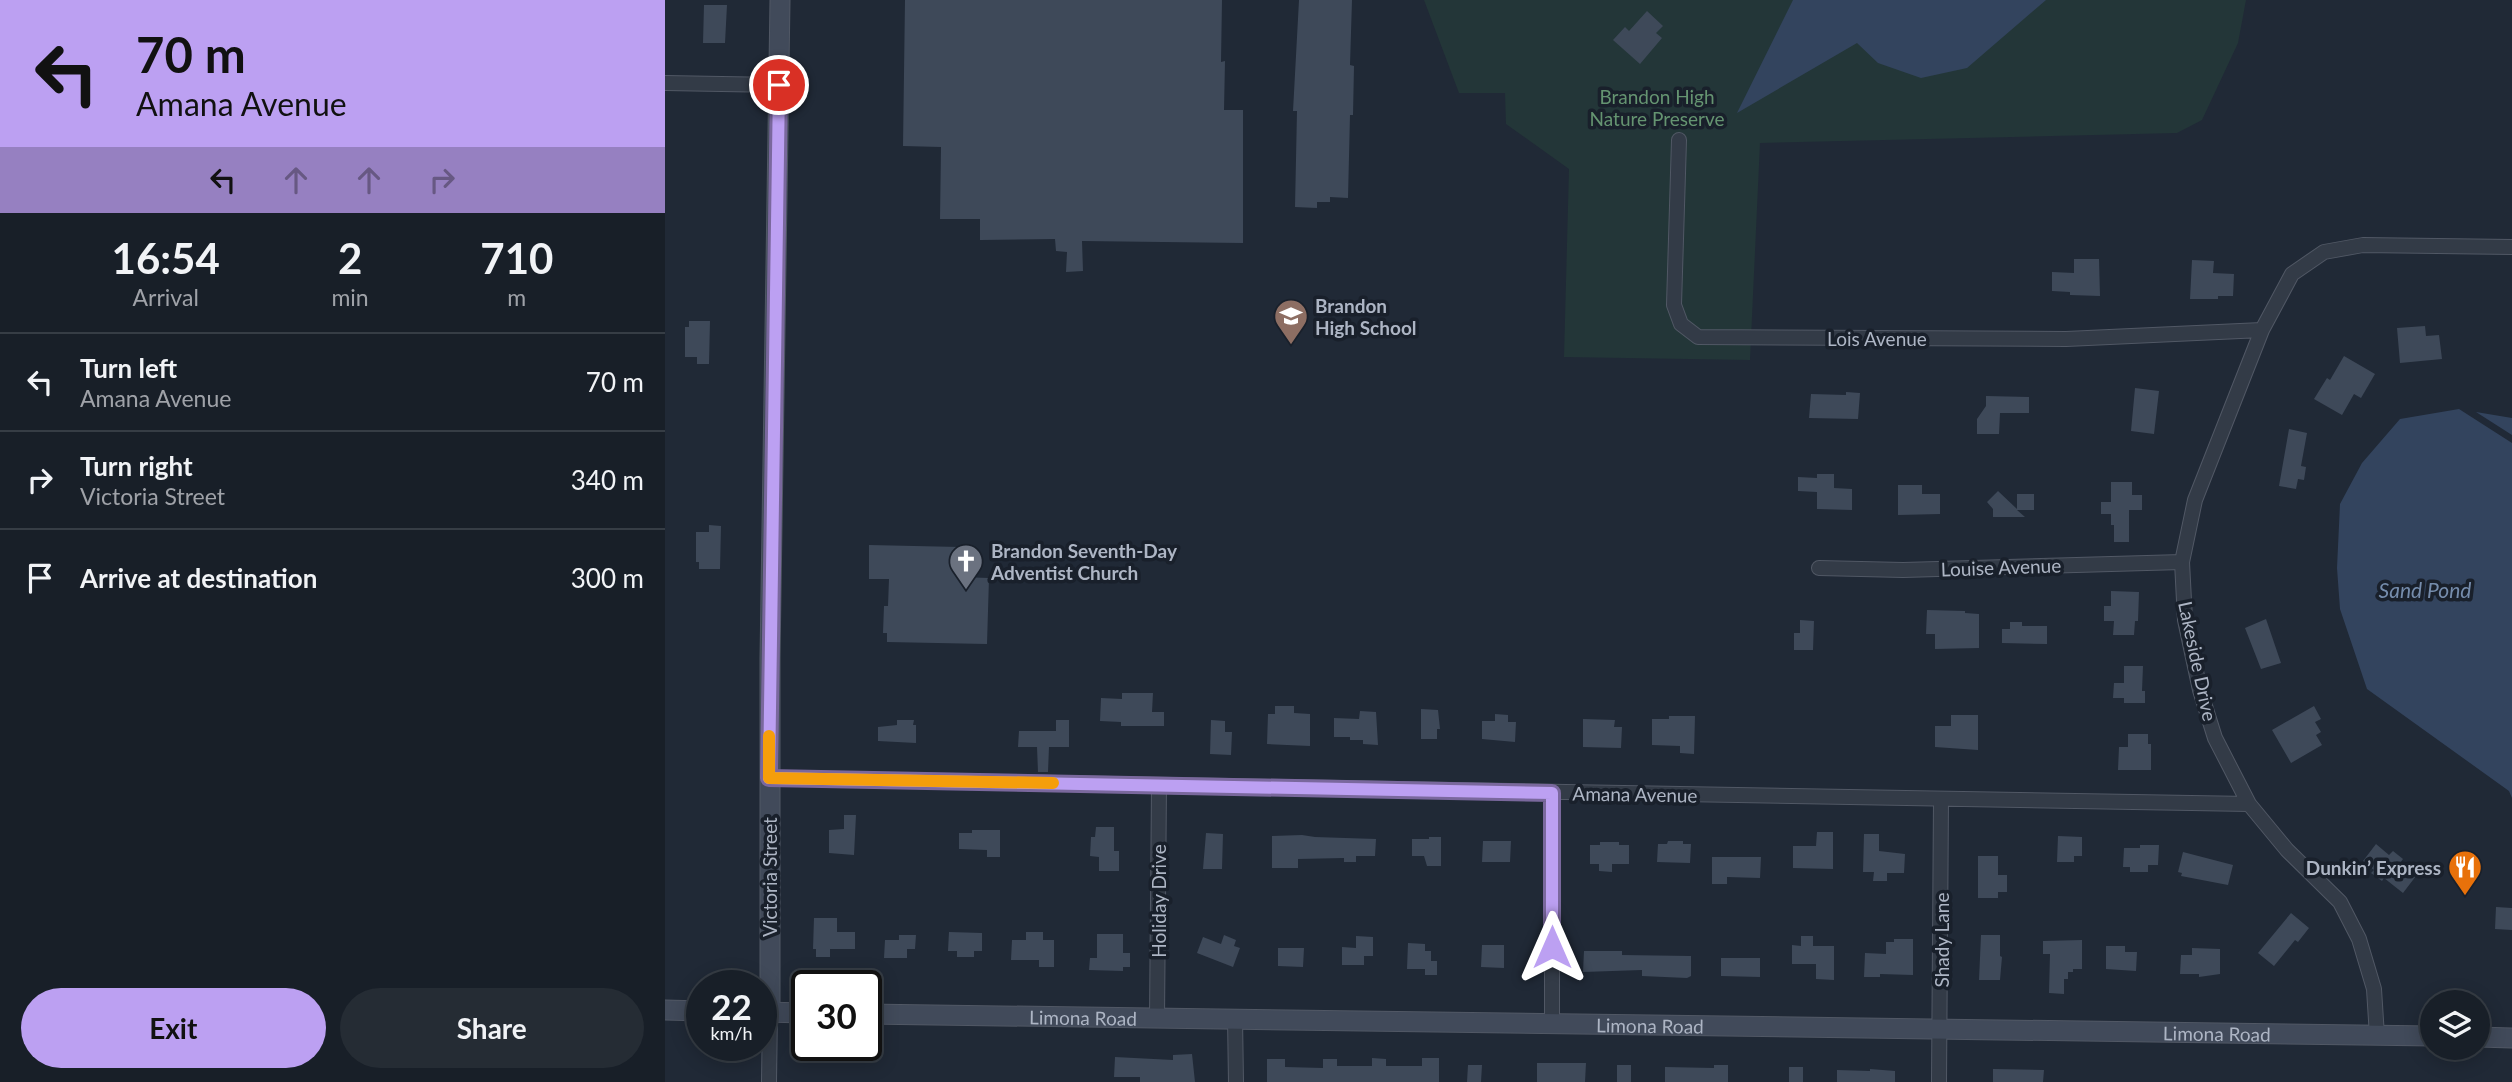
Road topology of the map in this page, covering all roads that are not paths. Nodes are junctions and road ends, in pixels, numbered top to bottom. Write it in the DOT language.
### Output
graph roads {
  1 [pos="780,0"];
  2 [pos="665,83"];
  3 [pos="779,85"];
  4 [pos="1678,140"];
  5 [pos="2512,247"];
  6 [pos="2262,330"];
  7 [pos="2182,562"];
  8 [pos="1819,569"];
  9 [pos="769,778"];
  10 [pos="1159,785"];
  11 [pos="1552,793"];
  12 [pos="1941,799"];
  13 [pos="2249,804"];
  14 [pos="766,970"];
  15 [pos="665,1010"];
  16 [pos="686,1011"];
  17 [pos="882,1014"];
  18 [pos="1157,1017"];
  19 [pos="1235,1018"];
  20 [pos="1552,1024"];
  21 [pos="1940,1029"];
  22 [pos="2377,1036"];
  23 [pos="2420,1036"];
  24 [pos="2490,1037"];
  25 [pos="2512,1038"];
  26 [pos="768,1061"];
  27 [pos="769,1082"];
  28 [pos="1236,1082"];
  29 [pos="1939,1082"];
  1 -- 3 [label="street, Victoria Street"];
  2 -- 3 [label="street"];
  3 -- 9 [label="street, Victoria Street"];
  4 -- 6 [label="street, Lois Avenue"];
  5 -- 6 [label="street, Lakeside Drive"];
  6 -- 7 [label="street, Lakeside Drive"];
  7 -- 8 [label="street, Louise Avenue"];
  7 -- 13 [label="street, Lakeside Drive"];
  9 -- 10 [label="street, Amana Avenue"];
  9 -- 14 [label="street, Victoria Street"];
  10 -- 11 [label="street, Amana Avenue"];
  10 -- 18 [label="street, Holiday Drive"];
  11 -- 12 [label="street, Amana Avenue"];
  11 -- 20 [label="street"];
  12 -- 13 [label="street, Amana Avenue"];
  12 -- 21 [label="street, Shady Lane"];
  13 -- 22 [label="street, Lakeside Drive"];
  15 -- 16 [label="street"];
  17 -- 18 [label="street, Limona Road"];
  18 -- 19 [label="street, Limona Road"];
  19 -- 20 [label="street, Limona Road"];
  19 -- 28 [label="street"];
  20 -- 21 [label="street, Limona Road"];
  21 -- 22 [label="street, Limona Road"];
  21 -- 29 [label="street, Shady Lane"];
  22 -- 23 [label="street, Limona Road"];
  24 -- 25 [label="street"];
  26 -- 27 [label="street, Victoria Street"];
}
